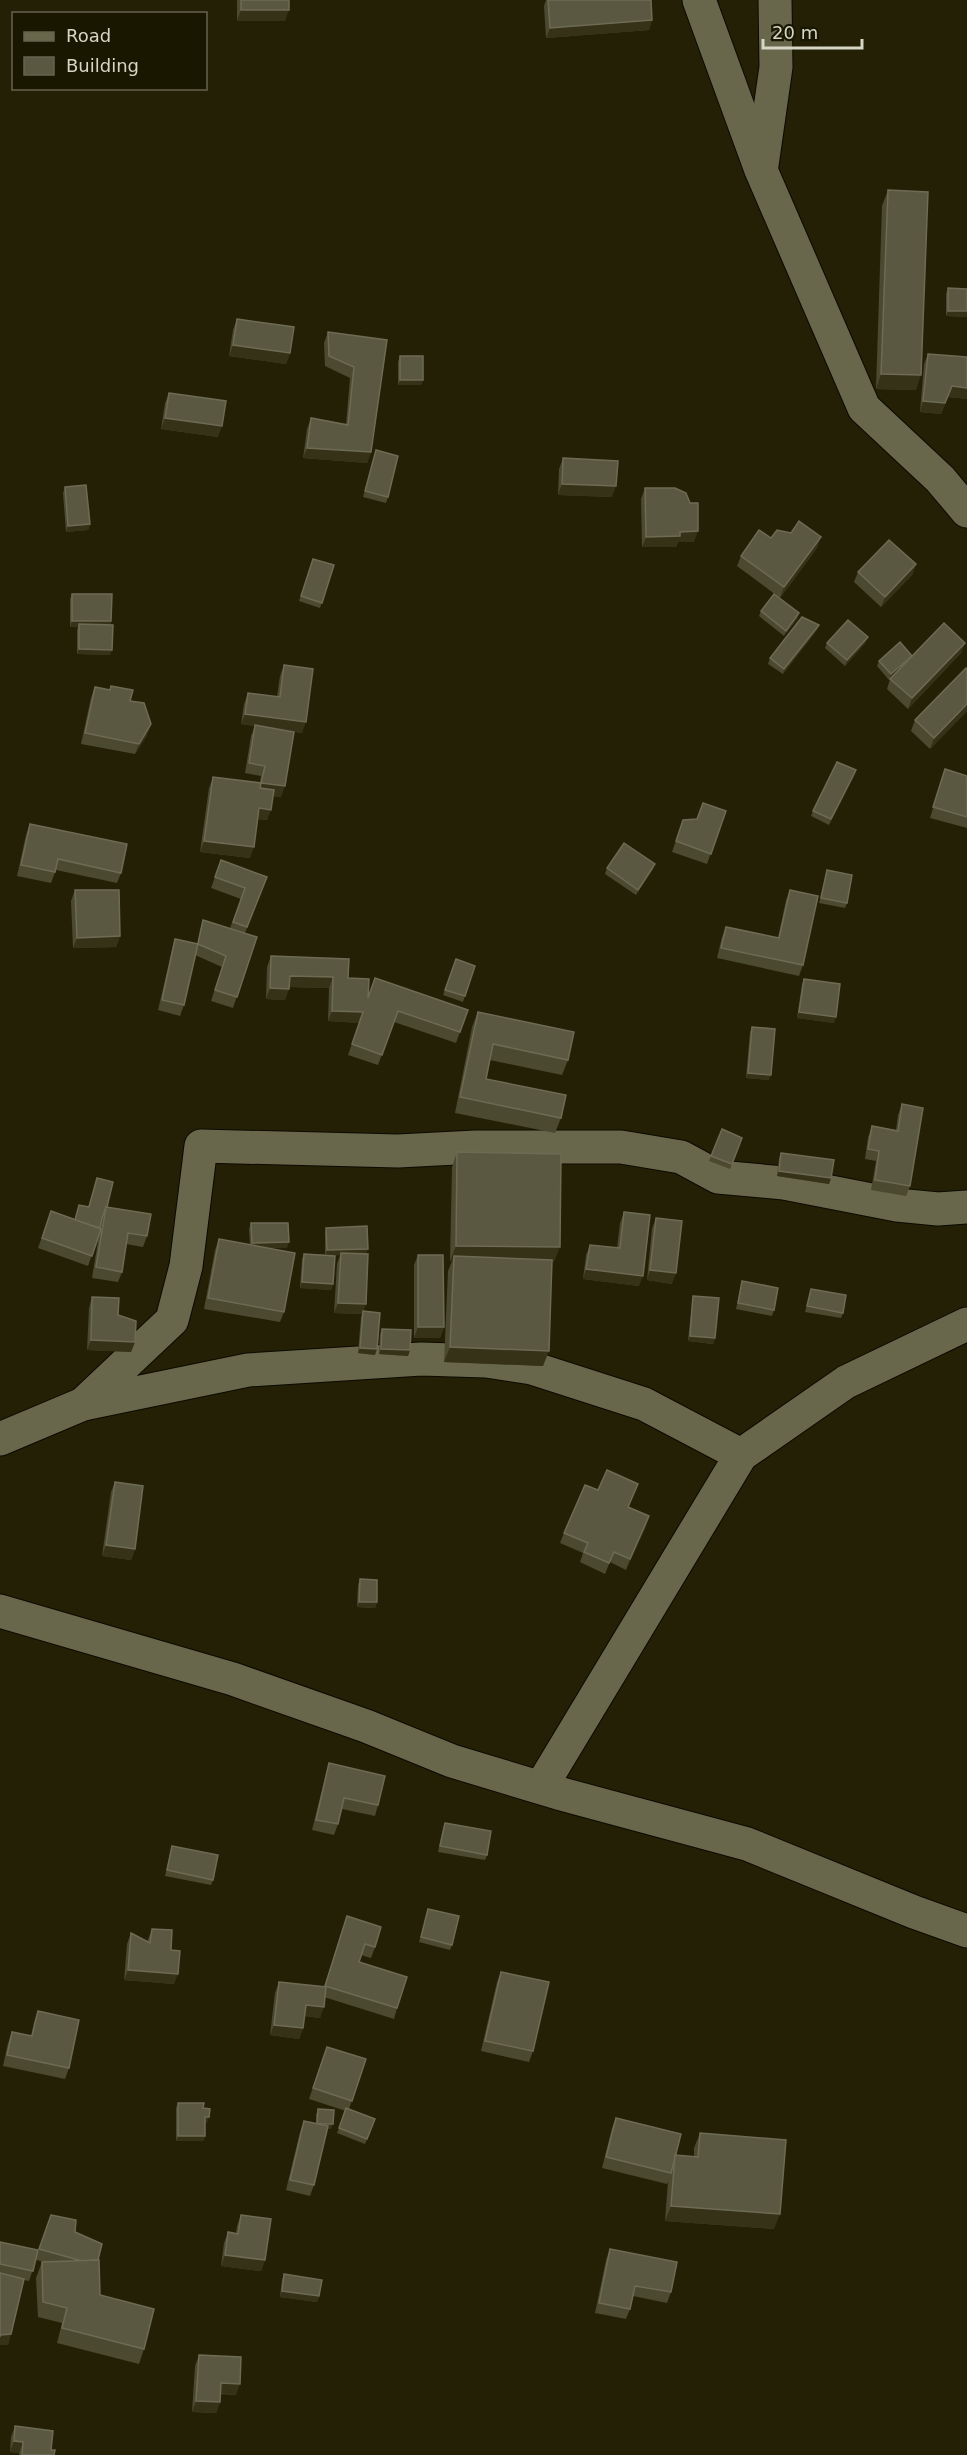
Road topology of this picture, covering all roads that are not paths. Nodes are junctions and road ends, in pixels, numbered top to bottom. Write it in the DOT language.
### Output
graph roads {
  1 [pos="699,0"];
  2 [pos="775,0"];
  3 [pos="761,170"];
  4 [pos="954,477"];
  5 [pos="967,511"];
  6 [pos="967,1206"];
  7 [pos="967,1324"];
  8 [pos="83,1404"];
  9 [pos="0,1439"];
  10 [pos="741,1455"];
  11 [pos="0,1611"];
  12 [pos="541,1787"];
  13 [pos="967,1930"];
  1 -- 3 [label="street"];
  2 -- 3 [label="street"];
  3 -- 4 [label="street"];
  4 -- 5 [label="street"];
  6 -- 8 [label="street"];
  7 -- 10 [label="street"];
  8 -- 9 [label="street"];
  8 -- 10 [label="street"];
  10 -- 12 [label="street"];
  11 -- 12 [label="street"];
  12 -- 13 [label="street"];
}
